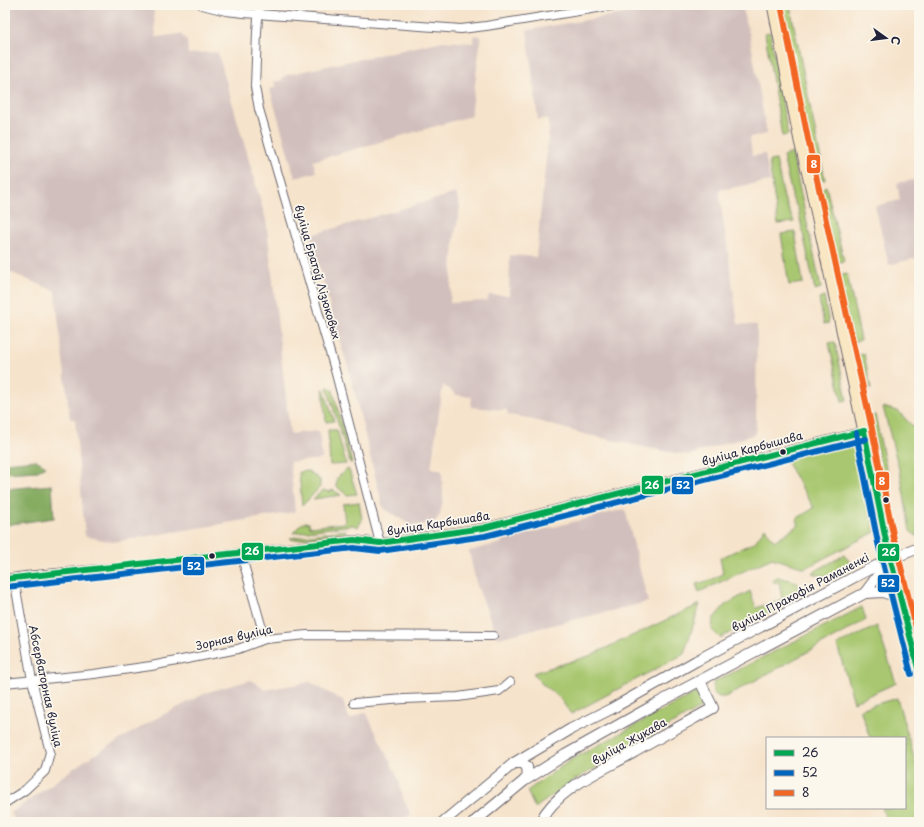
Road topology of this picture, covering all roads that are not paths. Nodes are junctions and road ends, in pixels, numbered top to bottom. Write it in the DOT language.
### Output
graph roads {
  1 [pos="202,5"];
  2 [pos="616,5"];
  3 [pos="773,5"];
  4 [pos="259,9"];
  5 [pos="864,431"];
  6 [pos="380,543"];
  7 [pos="919,548"];
  8 [pos="241,554"];
  9 [pos="890,558"];
  10 [pos="14,578"];
  11 [pos="5,579"];
  12 [pos="865,593"];
  13 [pos="899,598"];
  14 [pos="493,636"];
  15 [pos="265,639"];
  16 [pos="919,672"];
  17 [pos="32,680"];
  18 [pos="700,681"];
  19 [pos="510,682"];
  20 [pos="5,683"];
  21 [pos="649,688"];
  22 [pos="354,703"];
  23 [pos="656,704"];
  24 [pos="514,763"];
  25 [pos="524,781"];
  26 [pos="5,803"];
  27 [pos="443,822"];
  28 [pos="474,822"];
  29 [pos="540,822"];
  1 -- 4 [label="street"];
  2 -- 4 [label="street"];
  3 -- 5 [label="main road"];
  4 -- 6 [label="street, вуліца Братоў Лізюковых"];
  5 -- 6 [label="street, вуліца Карбышава"];
  5 -- 9 [label="main road"];
  6 -- 8 [label="street, вуліца Карбышава"];
  7 -- 9 [label="street"];
  8 -- 10 [label="street, вуліца Карбышава"];
  8 -- 15 [label="street"];
  9 -- 12 [label="street, вуліца Пракофія Раманенкі"];
  9 -- 13 [label="main road"];
  9 -- 21 [label="street, вуліца Пракофія Раманенкі"];
  10 -- 11 [label="street, вуліца Карбышава"];
  10 -- 17 [label="street, Абсерваторная вуліца"];
  12 -- 13 [label="street"];
  12 -- 18 [label="street, вуліца Пракофія Раманенкі"];
  13 -- 16 [label="main road"];
  14 -- 15 [label="street, Зорная вуліца"];
  15 -- 17 [label="street, Зорная вуліца"];
  17 -- 20 [label="street, Зорная вуліца"];
  17 -- 26 [label="street, Абсерваторная вуліца"];
  18 -- 23 [label="street, вуліца Пракофія Раманенкі"];
  18 -- 29 [label="street, вуліца Жукава"];
  19 -- 22 [label="street"];
  21 -- 23 [label="street"];
  21 -- 24 [label="street, вуліца Пракофія Раманенкі"];
  23 -- 25 [label="street, вуліца Пракофія Раманенкі"];
  24 -- 25 [label="street"];
  24 -- 27 [label="street, вуліца Пракофія Раманенкі"];
  25 -- 28 [label="street, вуліца Пракофія Раманенкі"];
}
